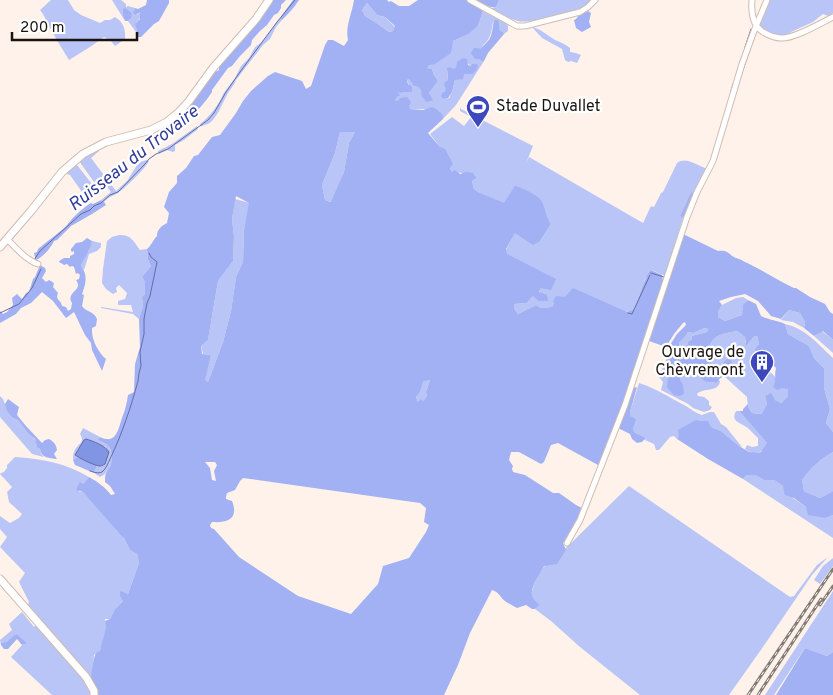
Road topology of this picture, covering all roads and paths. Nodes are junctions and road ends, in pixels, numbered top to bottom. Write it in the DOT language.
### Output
graph roads {
  1 [pos="270,0"];
  2 [pos="470,0"];
  3 [pos="595,0"];
  4 [pos="752,0"];
  5 [pos="767,0"];
  6 [pos="752,11"];
  7 [pos="762,13"];
  8 [pos="833,17"];
  9 [pos="756,27"];
  10 [pos="3,241"];
  11 [pos="38,264"];
  12 [pos="567,544"];
  13 [pos="0,579"];
  14 [pos="94,695"];
  1 -- 10 [label="street"];
  2 -- 3 [label="street"];
  4 -- 6 [label="street"];
  5 -- 7 [label="street"];
  6 -- 7 [label="street"];
  6 -- 9 [label="street"];
  7 -- 9 [label="street"];
  8 -- 9 [label="street"];
  9 -- 12 [label="street"];
  10 -- 11 [label="street"];
  13 -- 14 [label="street"];
}
